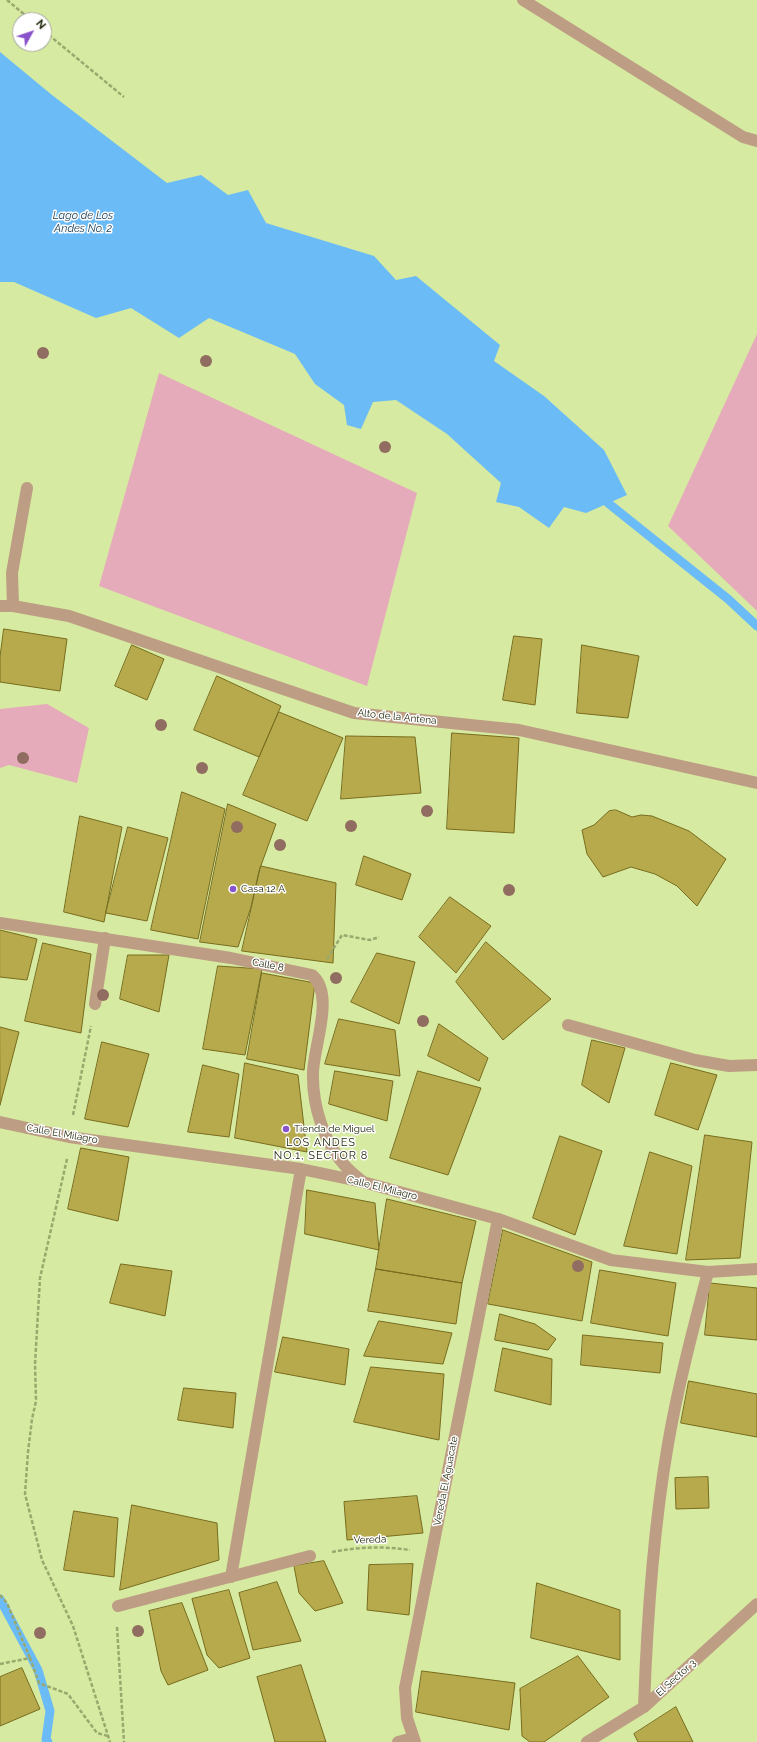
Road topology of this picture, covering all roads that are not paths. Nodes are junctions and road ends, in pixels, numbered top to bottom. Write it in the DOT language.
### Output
graph roads {
  1 [pos="523,0"];
  2 [pos="757,141"];
  3 [pos="27,488"];
  4 [pos="0,606"];
  5 [pos="13,606"];
  6 [pos="757,783"];
  7 [pos="0,923"];
  8 [pos="105,938"];
  9 [pos="95,1004"];
  10 [pos="568,1025"];
  11 [pos="757,1065"];
  12 [pos="0,1122"];
  13 [pos="301,1169"];
  14 [pos="363,1182"];
  15 [pos="498,1219"];
  16 [pos="757,1269"];
  17 [pos="708,1272"];
  18 [pos="310,1556"];
  19 [pos="231,1577"];
  20 [pos="757,1604"];
  21 [pos="118,1606"];
  22 [pos="644,1707"];
  23 [pos="414,1740"];
  24 [pos="398,1742"];
  25 [pos="587,1742"];
  1 -- 2 [label="street"];
  3 -- 5 [label="street"];
  4 -- 5 [label="street, Alto de la Antena"];
  5 -- 6 [label="street, Alto de la Antena"];
  7 -- 8 [label="street, Calle 8"];
  8 -- 9 [label="street"];
  8 -- 14 [label="street, Calle 8"];
  10 -- 11 [label="street"];
  12 -- 13 [label="street, Calle El Milagro"];
  13 -- 14 [label="street, Calle El Milagro"];
  13 -- 19 [label="street"];
  14 -- 15 [label="street, Calle El Milagro"];
  15 -- 17 [label="street, Calle El Milagro"];
  15 -- 23 [label="street, Vereda El Aguacate"];
  16 -- 17 [label="street, Calle El Milagro"];
  17 -- 22 [label="street"];
  18 -- 19 [label="street"];
  19 -- 21 [label="street"];
  20 -- 22 [label="street, El Sector 3"];
  22 -- 25 [label="street, El Sector 3"];
  23 -- 24 [label="street"];
}
